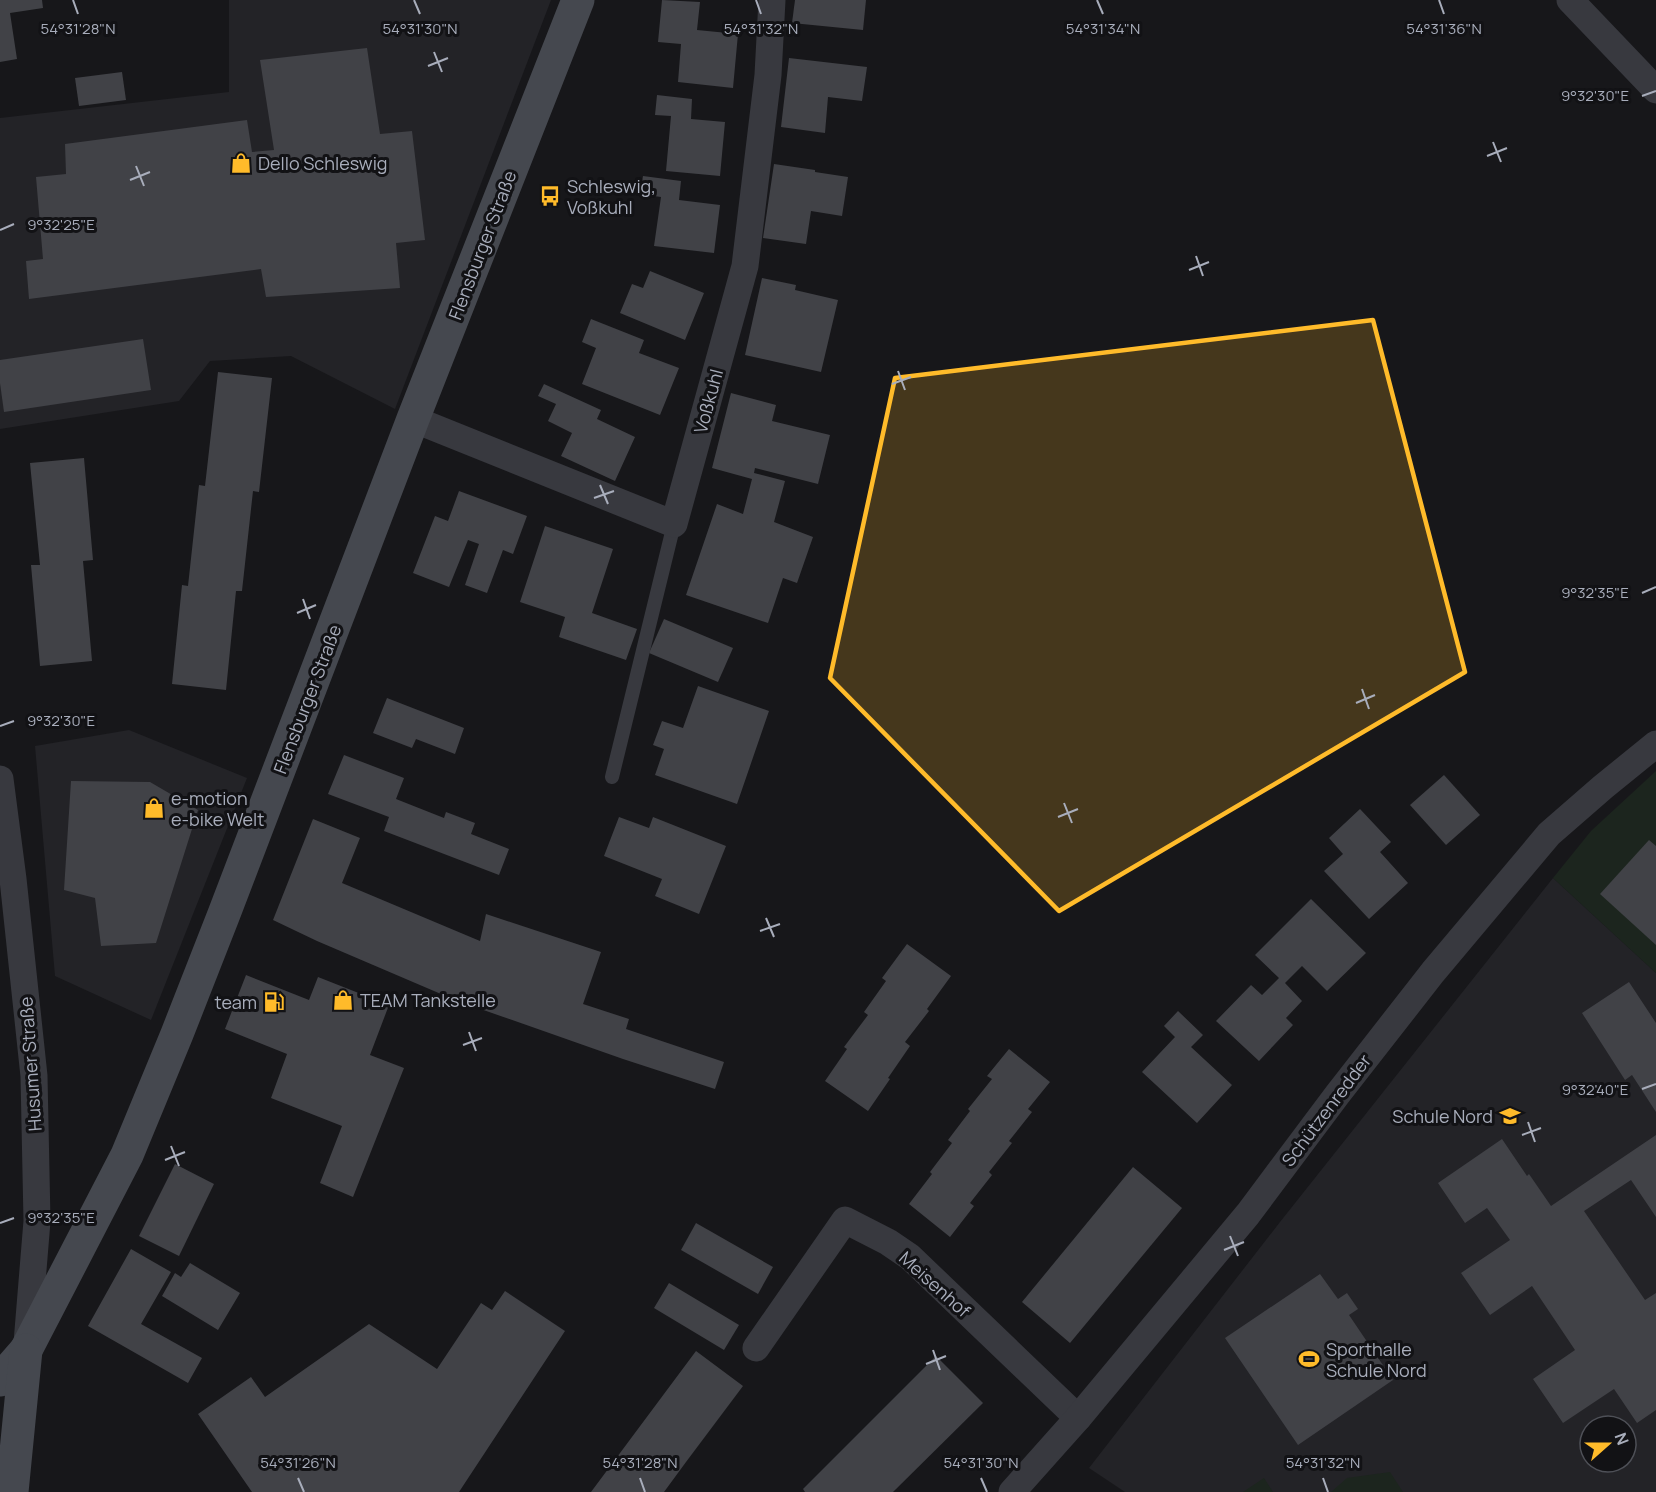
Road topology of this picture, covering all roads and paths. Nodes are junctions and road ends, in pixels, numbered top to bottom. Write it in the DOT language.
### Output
graph roads {
  1 [pos="578,0"];
  2 [pos="772,0"];
  3 [pos="1570,0"];
  4 [pos="1656,90"];
  5 [pos="414,419"];
  6 [pos="674,524"];
  7 [pos="1656,744"];
  8 [pos="612,777"];
  9 [pos="0,779"];
  10 [pos="7,880"];
  11 [pos="756,1348"];
  12 [pos="26,1350"];
  13 [pos="0,1380"];
  14 [pos="1078,1418"];
  15 [pos="12,1492"];
  16 [pos="1012,1492"];
  1 -- 5 [label="street, Flensburger Straße"];
  2 -- 6 [label="street, Voßkuhl"];
  3 -- 4 [label="street"];
  5 -- 6 [label="street"];
  5 -- 12 [label="street, Flensburger Straße"];
  6 -- 8 [label="lane"];
  7 -- 14 [label="street, Schützenredder"];
  9 -- 10 [label="street, Husumer Straße"];
  10 -- 12 [label="street, Husumer Straße"];
  11 -- 14 [label="street, Meisenhof"];
  12 -- 13 [label="street, Flensburger Straße"];
  12 -- 15 [label="street"];
  14 -- 16 [label="street, Schützenredder"];
}
